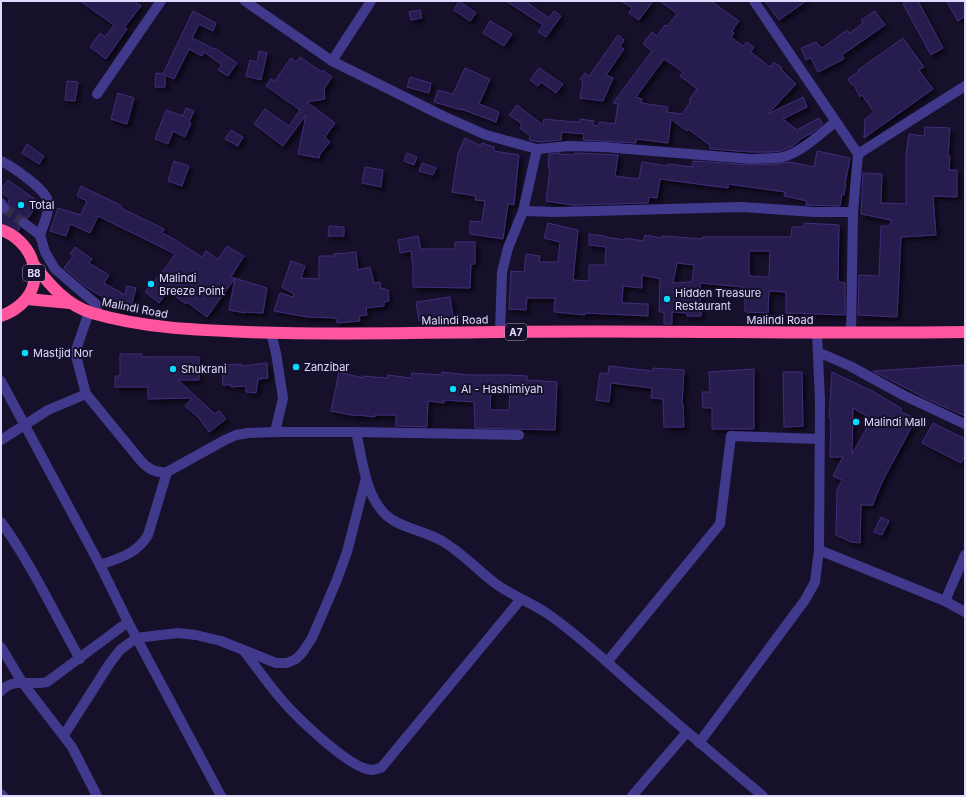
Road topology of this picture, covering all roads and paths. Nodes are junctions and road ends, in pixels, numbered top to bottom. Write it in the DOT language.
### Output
graph roads {
  1 [pos="161,1"];
  2 [pos="245,1"];
  3 [pos="370,1"];
  4 [pos="754,1"];
  5 [pos="332,61"];
  6 [pos="965,86"];
  7 [pos="97,94"];
  8 [pos="835,122"];
  9 [pos="537,149"];
  10 [pos="858,154"];
  11 [pos="1,161"];
  12 [pos="523,211"];
  13 [pos="853,212"];
  14 [pos="24,223"];
  15 [pos="1,230"];
  16 [pos="40,235"];
  17 [pos="34,265"];
  18 [pos="27,299"];
  19 [pos="70,303"];
  20 [pos="93,313"];
  21 [pos="1,316"];
  22 [pos="500,332"];
  23 [pos="965,332"];
  24 [pos="271,333"];
  25 [pos="817,333"];
  26 [pos="851,333"];
  27 [pos="818,352"];
  28 [pos="1,381"];
  29 [pos="86,394"];
  30 [pos="965,424"];
  31 [pos="26,425"];
  32 [pos="275,432"];
  33 [pos="356,432"];
  34 [pos="519,434"];
  35 [pos="819,439"];
  36 [pos="1,440"];
  37 [pos="167,472"];
  38 [pos="366,478"];
  39 [pos="1,522"];
  40 [pos="819,550"];
  41 [pos="965,555"];
  42 [pos="100,565"];
  43 [pos="521,599"];
  44 [pos="945,601"];
  45 [pos="965,612"];
  46 [pos="128,622"];
  47 [pos="136,638"];
  48 [pos="1,647"];
  49 [pos="243,650"];
  50 [pos="80,659"];
  51 [pos="607,662"];
  52 [pos="22,682"];
  53 [pos="1,691"];
  54 [pos="687,732"];
  55 [pos="64,735"];
  56 [pos="700,743"];
  57 [pos="92,794"];
  58 [pos="220,796"];
  59 [pos="632,796"];
  60 [pos="763,796"];
  1 -- 7 [label="street"];
  2 -- 5 [label="street"];
  3 -- 5 [label="street"];
  4 -- 8 [label="street"];
  5 -- 9 [label="street"];
  6 -- 10 [label="street"];
  8 -- 9 [label="street"];
  8 -- 10 [label="street"];
  9 -- 12 [label="street"];
  10 -- 13 [label="street"];
  11 -- 16 [label="street"];
  12 -- 13 [label="street"];
  12 -- 22 [label="street"];
  13 -- 26 [label="street"];
  14 -- 16 [label="street"];
  15 -- 17 [label="highway, B8"];
  16 -- 20 [label="street"];
  17 -- 18 [label="highway, B8"];
  17 -- 19 [label="highway, Malindi Road / A7"];
  18 -- 19 [label="highway, Malindi Road / A7"];
  18 -- 21 [label="highway"];
  19 -- 20 [label="highway, Malindi Road / A7"];
  20 -- 24 [label="highway, Malindi Road / A7"];
  20 -- 29 [label="street"];
  22 -- 24 [label="highway, Malindi Road / A7"];
  22 -- 25 [label="highway, Malindi Road / A7"];
  23 -- 26 [label="highway, Malindi Road / A7"];
  24 -- 32 [label="street"];
  25 -- 26 [label="highway, Malindi Road / A7"];
  25 -- 27 [label="street"];
  27 -- 30 [label="street"];
  27 -- 35 [label="street"];
  28 -- 31 [label="street"];
  29 -- 31 [label="street"];
  29 -- 37 [label="street"];
  31 -- 36 [label="street"];
  31 -- 42 [label="street"];
  32 -- 33 [label="street"];
  32 -- 37 [label="street"];
  33 -- 34 [label="street"];
  33 -- 38 [label="street"];
  35 -- 40 [label="street"];
  35 -- 51 [label="street"];
  37 -- 42 [label="street"];
  38 -- 43 [label="street"];
  38 -- 49 [label="street"];
  39 -- 50 [label="street"];
  40 -- 44 [label="street"];
  40 -- 56 [label="street"];
  41 -- 44 [label="street"];
  42 -- 46 [label="street"];
  43 -- 49 [label="street"];
  43 -- 51 [label="street"];
  44 -- 45 [label="street"];
  46 -- 47 [label="street"];
  46 -- 50 [label="street"];
  47 -- 49 [label="street"];
  47 -- 55 [label="street"];
  47 -- 58 [label="street"];
  48 -- 52 [label="street"];
  50 -- 52 [label="street"];
  51 -- 54 [label="street"];
  52 -- 53 [label="street"];
  52 -- 55 [label="street"];
  54 -- 56 [label="street"];
  54 -- 59 [label="street"];
  55 -- 57 [label="street"];
  56 -- 60 [label="street"];
}
